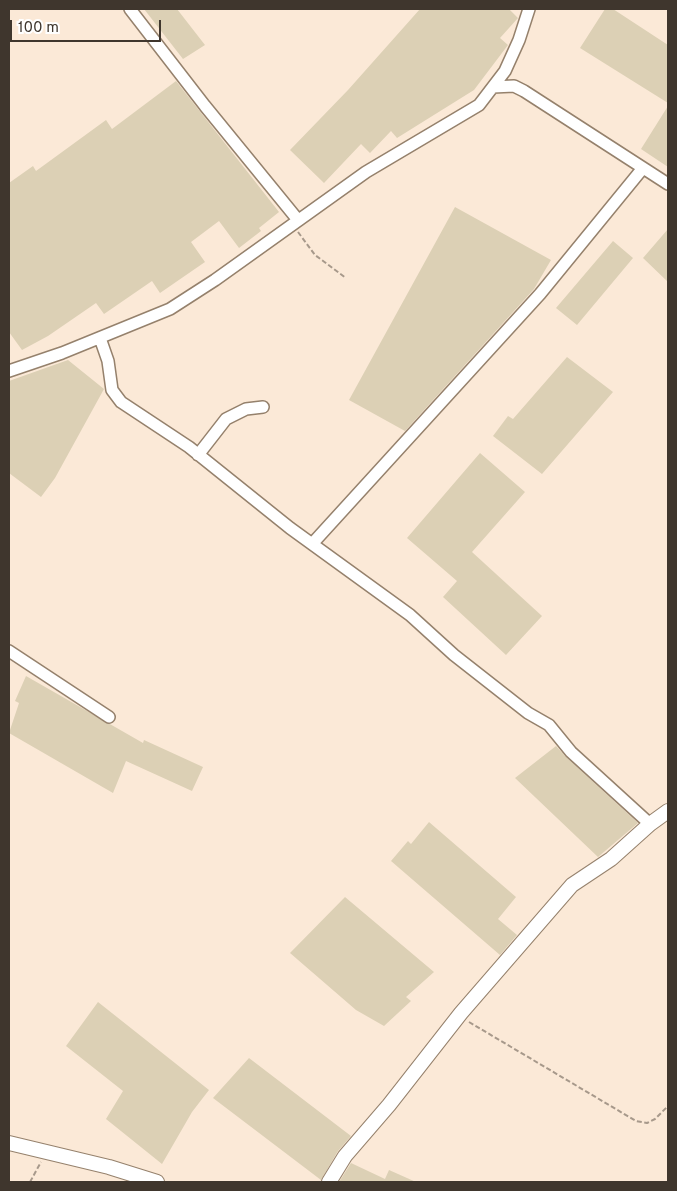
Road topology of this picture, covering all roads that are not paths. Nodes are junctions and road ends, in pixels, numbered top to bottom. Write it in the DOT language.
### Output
graph roads {
  1 [pos="130,9"];
  2 [pos="529,9"];
  3 [pos="493,88"];
  4 [pos="643,168"];
  5 [pos="668,184"];
  6 [pos="295,222"];
  7 [pos="100,338"];
  8 [pos="9,371"];
  9 [pos="264,407"];
  10 [pos="198,454"];
  11 [pos="312,544"];
  12 [pos="9,651"];
  13 [pos="109,717"];
  14 [pos="668,811"];
  15 [pos="650,824"];
  16 [pos="9,1143"];
  17 [pos="156,1182"];
  18 [pos="329,1182"];
  1 -- 6 [label="street"];
  2 -- 3 [label="street"];
  3 -- 4 [label="street"];
  3 -- 6 [label="street"];
  4 -- 5 [label="street"];
  4 -- 11 [label="street"];
  6 -- 7 [label="street"];
  7 -- 8 [label="street"];
  7 -- 10 [label="street"];
  9 -- 10 [label="street"];
  10 -- 11 [label="street"];
  11 -- 15 [label="street"];
  12 -- 13 [label="street"];
  14 -- 15 [label="street"];
  15 -- 18 [label="street"];
  16 -- 17 [label="street"];
}
